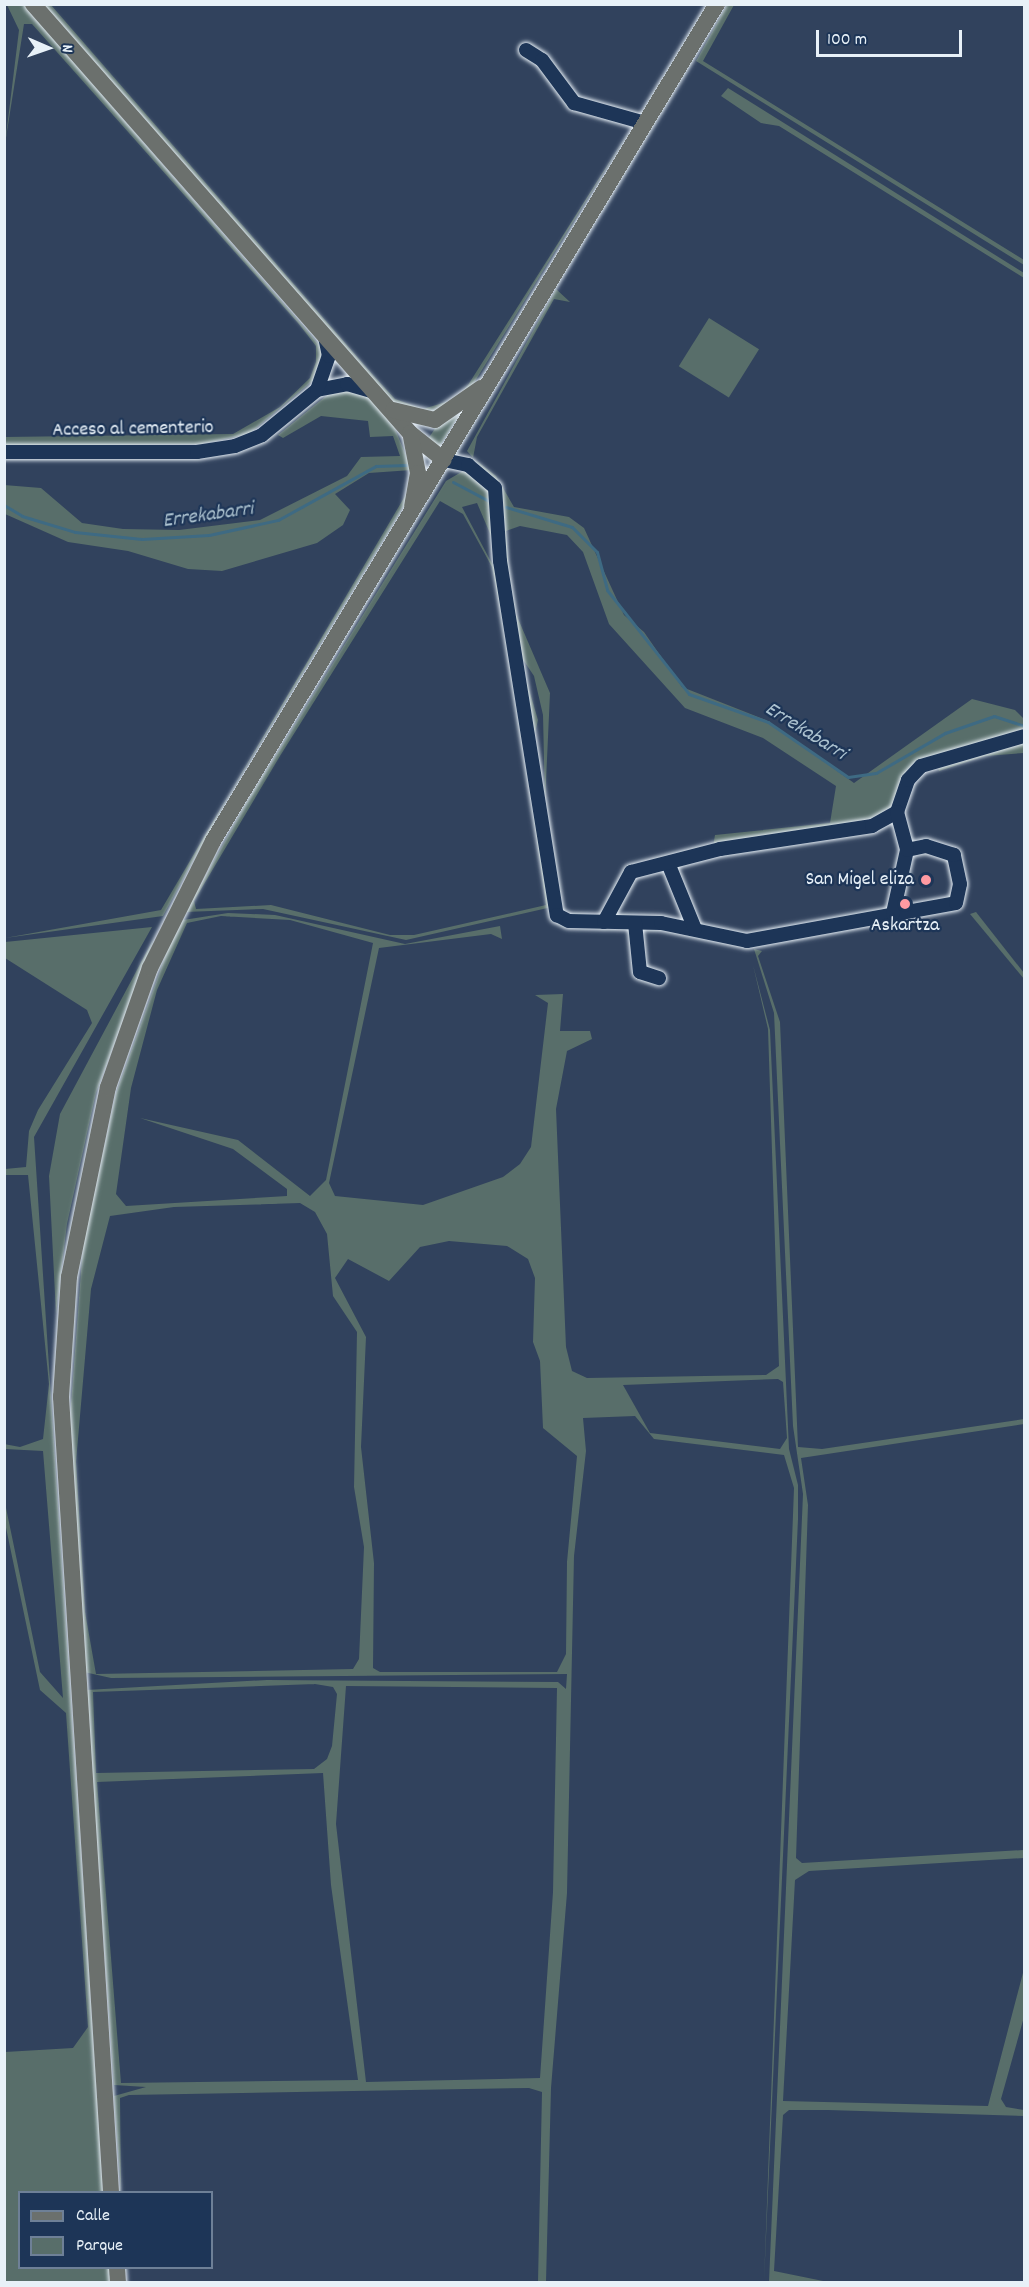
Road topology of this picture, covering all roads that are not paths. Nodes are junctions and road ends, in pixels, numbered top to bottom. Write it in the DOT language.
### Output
graph roads {
  1 [pos="33,4"];
  2 [pos="717,4"];
  3 [pos="526,50"];
  4 [pos="645,123"];
  5 [pos="325,337"];
  6 [pos="347,363"];
  7 [pos="493,378"];
  8 [pos="323,385"];
  9 [pos="374,392"];
  10 [pos="387,408"];
  11 [pos="435,420"];
  12 [pos="410,433"];
  13 [pos="422,447"];
  14 [pos="4,452"];
  15 [pos="444,460"];
  16 [pos="408,522"];
  17 [pos="1024,736"];
  18 [pos="897,812"];
  19 [pos="907,850"];
  20 [pos="668,863"];
  21 [pos="893,913"];
  22 [pos="604,922"];
  23 [pos="635,923"];
  24 [pos="695,930"];
  25 [pos="658,978"];
  26 [pos="111,2191"];
  1 -- 5 [label="main road"];
  2 -- 4 [label="main road"];
  3 -- 4 [label="street"];
  4 -- 7 [label="main road"];
  5 -- 6 [label="main road"];
  5 -- 8 [label="street"];
  6 -- 8 [label="street, Acceso al cementerio"];
  6 -- 9 [label="main road"];
  7 -- 11 [label="main road"];
  7 -- 15 [label="main road"];
  8 -- 9 [label="street"];
  8 -- 14 [label="street, Acceso al cementerio"];
  9 -- 10 [label="main road"];
  10 -- 11 [label="main road"];
  10 -- 12 [label="main road"];
  11 -- 13 [label="main road"];
  12 -- 13 [label="main road"];
  12 -- 16 [label="main road"];
  13 -- 15 [label="main road"];
  15 -- 16 [label="main road"];
  15 -- 22 [label="street"];
  16 -- 26 [label="main road"];
  17 -- 18 [label="street"];
  18 -- 19 [label="street"];
  18 -- 20 [label="street"];
  19 -- 21 [label="street"];
  19 -- 21 [label="street"];
  20 -- 22 [label="street"];
  20 -- 24 [label="street"];
  21 -- 24 [label="street"];
  22 -- 23 [label="street"];
  23 -- 24 [label="street"];
  23 -- 25 [label="street"];
}
